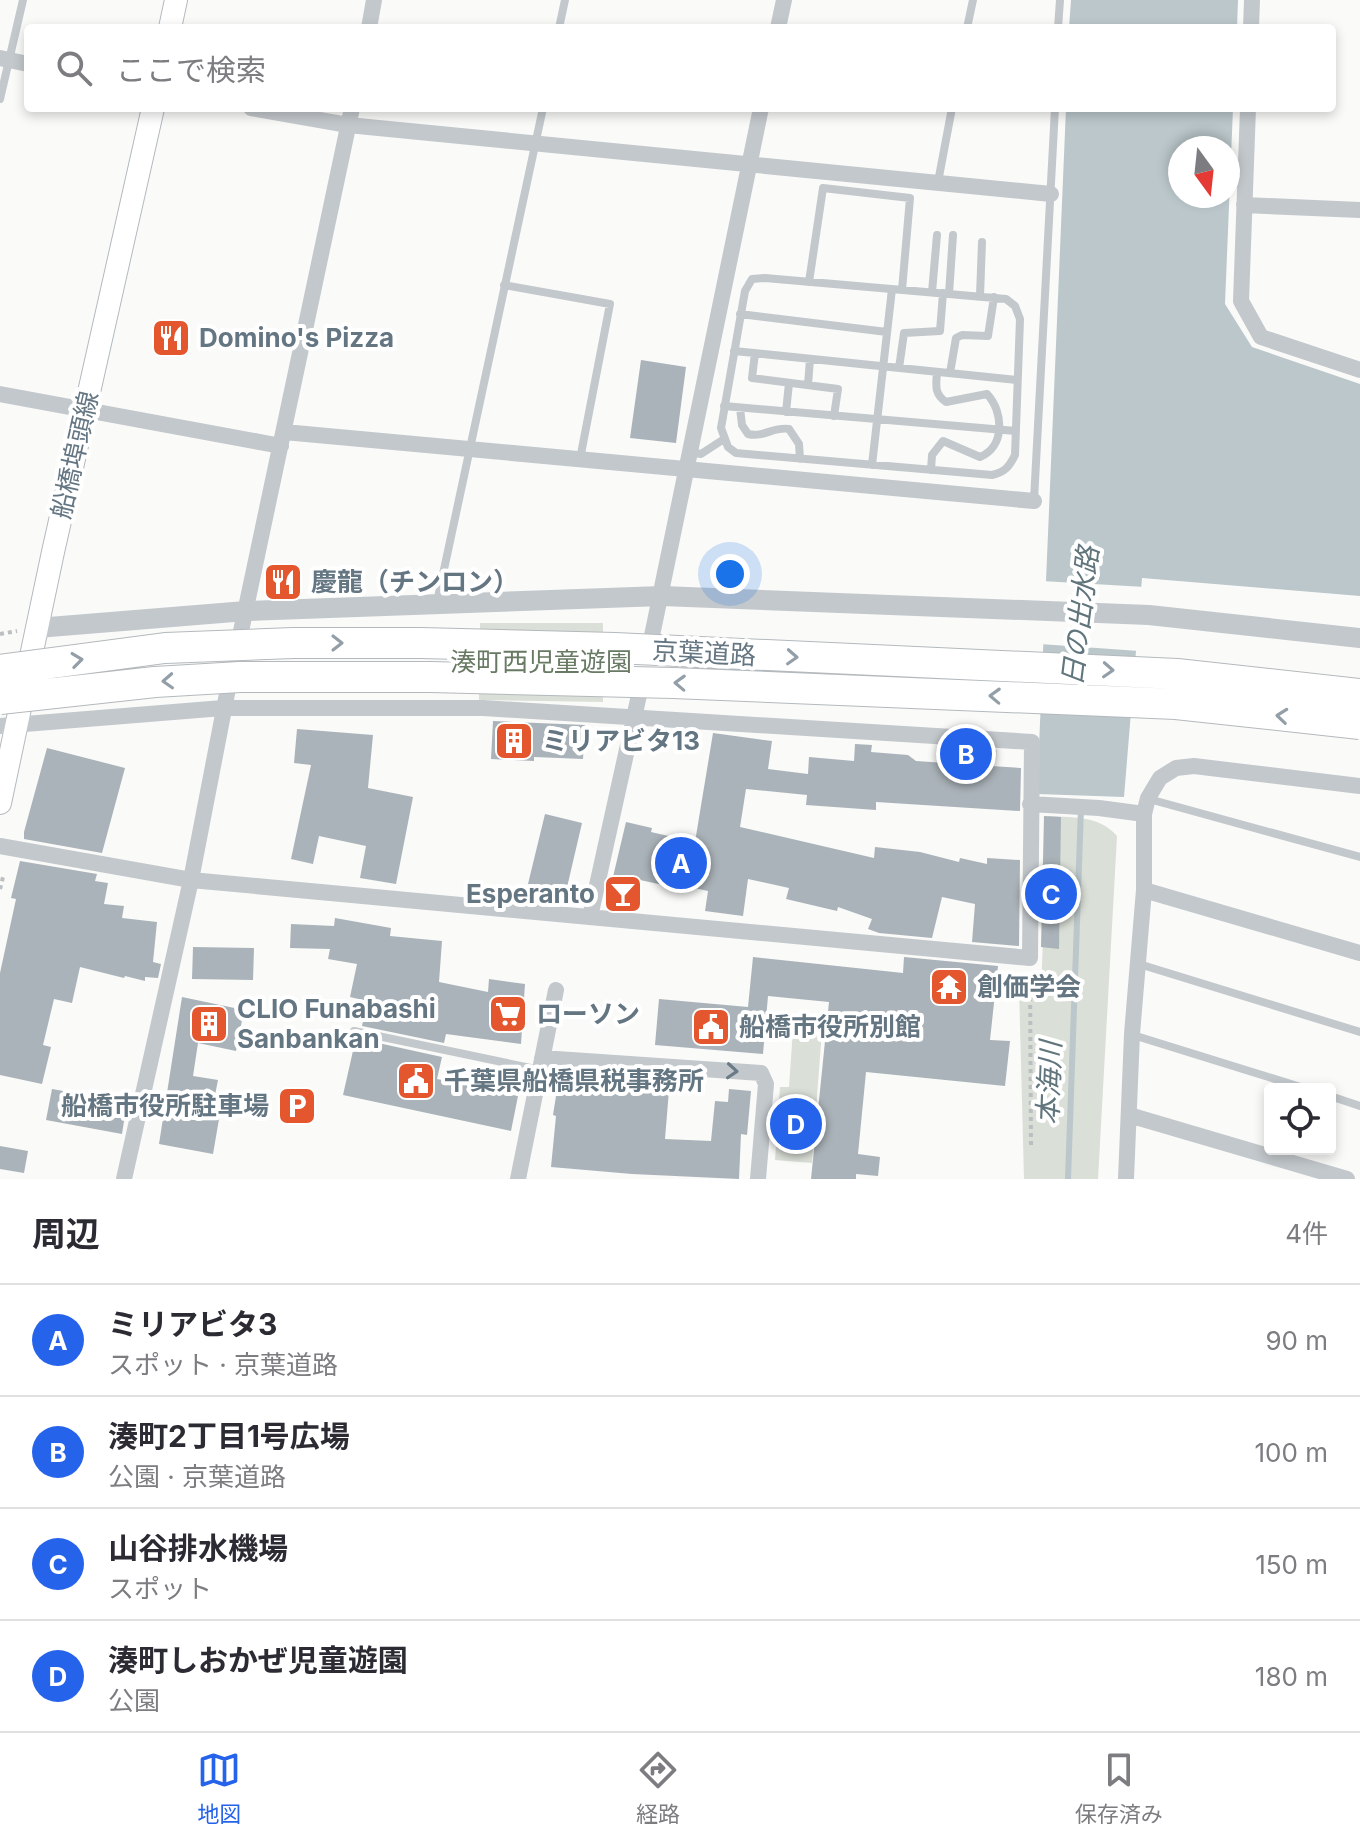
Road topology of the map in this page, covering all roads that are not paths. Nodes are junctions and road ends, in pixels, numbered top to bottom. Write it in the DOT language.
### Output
graph roads {
  1 [pos="23,0"];
  2 [pos="176,0"];
  3 [pos="374,0"];
  4 [pos="565,0"];
  5 [pos="784,0"];
  6 [pos="973,0"];
  7 [pos="1060,0"];
  8 [pos="1252,0"];
  9 [pos="171,24"];
  10 [pos="370,24"];
  11 [pos="560,24"];
  12 [pos="779,24"];
  13 [pos="968,24"];
  14 [pos="1058,24"];
  15 [pos="1251,24"];
  16 [pos="4,59"];
  17 [pos="24,63"];
  18 [pos="0,99"];
  19 [pos="152,112"];
  20 [pos="300,112"];
  21 [pos="542,112"];
  22 [pos="760,112"];
  23 [pos="951,112"];
  24 [pos="1055,112"];
  25 [pos="1248,112"];
  26 [pos="350,116"];
  27 [pos="536,143"];
  28 [pos="748,165"];
  29 [pos="938,183"];
  30 [pos="1051,194"];
  31 [pos="1244,205"];
  32 [pos="1360,210"];
  33 [pos="937,235"];
  34 [pos="953,235"];
  35 [pos="982,242"];
  36 [pos="809,282"];
  37 [pos="504,285"];
  38 [pos="897,289"];
  39 [pos="932,292"];
  40 [pos="946,294"];
  41 [pos="980,296"];
  42 [pos="994,297"];
  43 [pos="740,314"];
  44 [pos="887,332"];
  45 [pos="734,351"];
  46 [pos="755,353"];
  47 [pos="810,359"];
  48 [pos="883,366"];
  49 [pos="899,368"];
  50 [pos="1360,370"];
  51 [pos="937,372"];
  52 [pos="950,373"];
  53 [pos="1017,380"];
  54 [pos="789,383"];
  55 [pos="808,385"];
  56 [pos="0,394"];
  57 [pos="724,406"];
  58 [pos="740,408"];
  59 [pos="85,410"];
  60 [pos="786,412"];
  61 [pos="834,416"];
  62 [pos="877,421"];
  63 [pos="998,430"];
  64 [pos="1016,431"];
  65 [pos="282,439"];
  66 [pos="724,439"];
  67 [pos="468,449"];
  68 [pos="580,459"];
  69 [pos="800,459"];
  70 [pos="686,461"];
  71 [pos="872,465"];
  72 [pos="931,470"];
  73 [pos="1034,501"];
  74 [pos="662,596"];
  75 [pos="436,606"];
  76 [pos="246,611"];
  77 [pos="37,628"];
  78 [pos="1360,638"];
  79 [pos="0,670"];
  80 [pos="1360,694"];
  81 [pos="0,699"];
  82 [pos="223,708"];
  83 [pos="633,719"];
  84 [pos="1360,724"];
  85 [pos="8,725"];
  86 [pos="1360,786"];
  87 [pos="0,803"];
  88 [pos="1030,804"];
  89 [pos="1146,806"];
  90 [pos="0,846"];
  91 [pos="1360,857"];
  92 [pos="191,880"];
  93 [pos="1144,890"];
  94 [pos="590,917"];
  95 [pos="1360,953"];
  96 [pos="1139,964"];
  97 [pos="556,990"];
  98 [pos="354,1031"];
  99 [pos="1360,1032"];
  100 [pos="1132,1034"];
  101 [pos="541,1064"];
  102 [pos="1288,1083"];
  103 [pos="1336,1098"];
  104 [pos="1360,1106"];
  105 [pos="1129,1115"];
  106 [pos="1128,1178"];
  107 [pos="124,1179"];
  108 [pos="518,1179"];
  109 [pos="758,1179"];
  110 [pos="1347,1179"];
  1 -- 16 [label="lane"];
  2 -- 9 [label="main road"];
  3 -- 10 [label="street"];
  4 -- 11 [label="lane"];
  5 -- 12 [label="street"];
  6 -- 13 [label="lane"];
  7 -- 14 [label="lane"];
  8 -- 15 [label="street"];
  16 -- 17 [label="street"];
  16 -- 18 [label="lane"];
  19 -- 59 [label="main road, 船橋埠頭線"];
  20 -- 26 [label="street"];
  21 -- 27 [label="lane"];
  22 -- 28 [label="street"];
  23 -- 29 [label="lane"];
  24 -- 30 [label="lane"];
  25 -- 31 [label="street"];
  26 -- 27 [label="street"];
  26 -- 65 [label="street"];
  27 -- 28 [label="street"];
  27 -- 37 [label="lane"];
  28 -- 29 [label="street"];
  28 -- 70 [label="street"];
  29 -- 30 [label="street"];
  30 -- 73 [label="lane"];
  31 -- 32 [label="street"];
  31 -- 50 [label="street"];
  33 -- 39 [label="lane"];
  34 -- 40 [label="lane"];
  35 -- 41 [label="lane"];
  36 -- 38 [label="lane"];
  36 -- 38 [label="lane"];
  36 -- 43 [label="lane"];
  37 -- 67 [label="lane"];
  37 -- 68 [label="lane"];
  38 -- 39 [label="lane"];
  38 -- 44 [label="lane"];
  39 -- 40 [label="lane"];
  40 -- 41 [label="lane"];
  40 -- 49 [label="lane"];
  41 -- 42 [label="lane"];
  42 -- 52 [label="lane"];
  42 -- 53 [label="lane"];
  43 -- 44 [label="lane"];
  43 -- 45 [label="lane"];
  44 -- 48 [label="lane"];
  45 -- 46 [label="lane"];
  45 -- 57 [label="lane"];
  46 -- 47 [label="lane"];
  46 -- 54 [label="lane"];
  47 -- 48 [label="lane"];
  47 -- 55 [label="lane"];
  48 -- 49 [label="lane"];
  48 -- 62 [label="lane"];
  49 -- 51 [label="lane"];
  51 -- 52 [label="lane"];
  51 -- 63 [label="lane"];
  52 -- 53 [label="lane"];
  53 -- 64 [label="lane"];
  54 -- 55 [label="lane"];
  54 -- 60 [label="lane"];
  55 -- 61 [label="lane"];
  56 -- 59 [label="street"];
  57 -- 58 [label="lane"];
  57 -- 66 [label="lane"];
  58 -- 60 [label="lane"];
  58 -- 69 [label="lane"];
  59 -- 65 [label="street"];
  59 -- 77 [label="main road, 船橋埠頭線"];
  60 -- 61 [label="lane"];
  61 -- 62 [label="lane"];
  62 -- 63 [label="lane"];
  62 -- 71 [label="lane"];
  63 -- 64 [label="lane"];
  63 -- 72 [label="lane"];
  64 -- 72 [label="lane"];
  65 -- 67 [label="street"];
  65 -- 76 [label="street"];
  66 -- 69 [label="lane"];
  66 -- 70 [label="lane"];
  67 -- 68 [label="street"];
  67 -- 75 [label="lane"];
  68 -- 70 [label="street"];
  69 -- 71 [label="lane"];
  70 -- 73 [label="street"];
  70 -- 74 [label="street"];
  71 -- 72 [label="lane"];
  74 -- 75 [label="street"];
  74 -- 78 [label="street"];
  74 -- 83 [label="street"];
  75 -- 76 [label="street"];
  76 -- 77 [label="street"];
  76 -- 82 [label="street"];
  77 -- 85 [label="main road, 船橋埠頭線"];
  79 -- 80 [label="highway, 京葉道路, one-way, bridge"];
  84 -- 81 [label="highway, 京葉道路, one-way, bridge"];
  82 -- 83 [label="street"];
  82 -- 85 [label="street"];
  82 -- 92 [label="street"];
  83 -- 88 [label="street"];
  83 -- 94 [label="street"];
  85 -- 87 [label="main road, 船橋埠頭線"];
  86 -- 89 [label="street"];
  88 -- 89 [label="street"];
  88 -- 94 [label="street"];
  89 -- 91 [label="lane"];
  89 -- 93 [label="street"];
  90 -- 92 [label="street"];
  92 -- 94 [label="street"];
  92 -- 107 [label="street"];
  93 -- 95 [label="street"];
  93 -- 96 [label="street"];
  96 -- 99 [label="lane"];
  96 -- 100 [label="street"];
  97 -- 101 [label="street"];
  98 -- 101 [label="lane"];
  100 -- 102 [label="lane"];
  100 -- 105 [label="street"];
  101 -- 108 [label="street"];
  101 -- 109 [label="street, one-way"];
  103 -- 104 [label="lane"];
  105 -- 106 [label="street"];
  105 -- 110 [label="street"];
}
